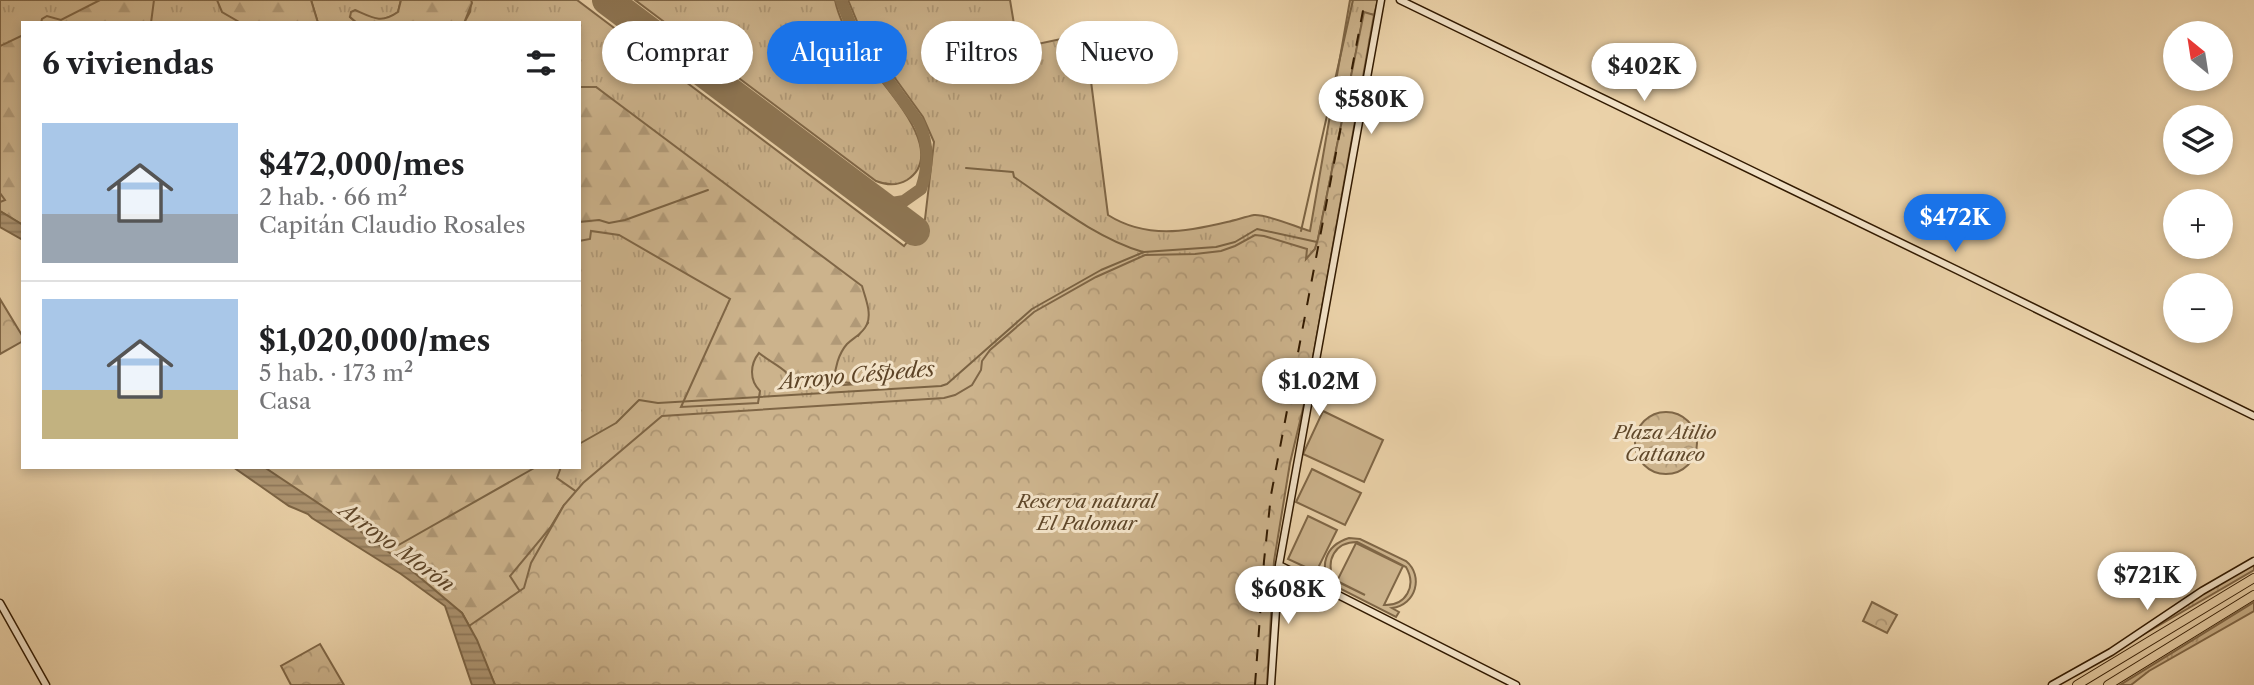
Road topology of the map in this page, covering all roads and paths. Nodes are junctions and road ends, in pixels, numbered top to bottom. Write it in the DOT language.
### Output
graph roads {
  1 [pos="1381,0"];
  2 [pos="1400,0"];
  3 [pos="2254,416"];
  4 [pos="2254,561"];
  5 [pos="1279,565"];
  6 [pos="2254,578"];
  7 [pos="2254,594"];
  8 [pos="0,603"];
  9 [pos="46,685"];
  10 [pos="1271,685"];
  11 [pos="1516,685"];
  12 [pos="2052,685"];
  13 [pos="2077,685"];
  14 [pos="2108,685"];
  1 -- 5 [label="street"];
  2 -- 3 [label="street"];
  4 -- 12 [label="street"];
  5 -- 10 [label="street"];
  5 -- 11 [label="street"];
  6 -- 13 [label="highway"];
  7 -- 14 [label="highway"];
  8 -- 9 [label="street"];
}
